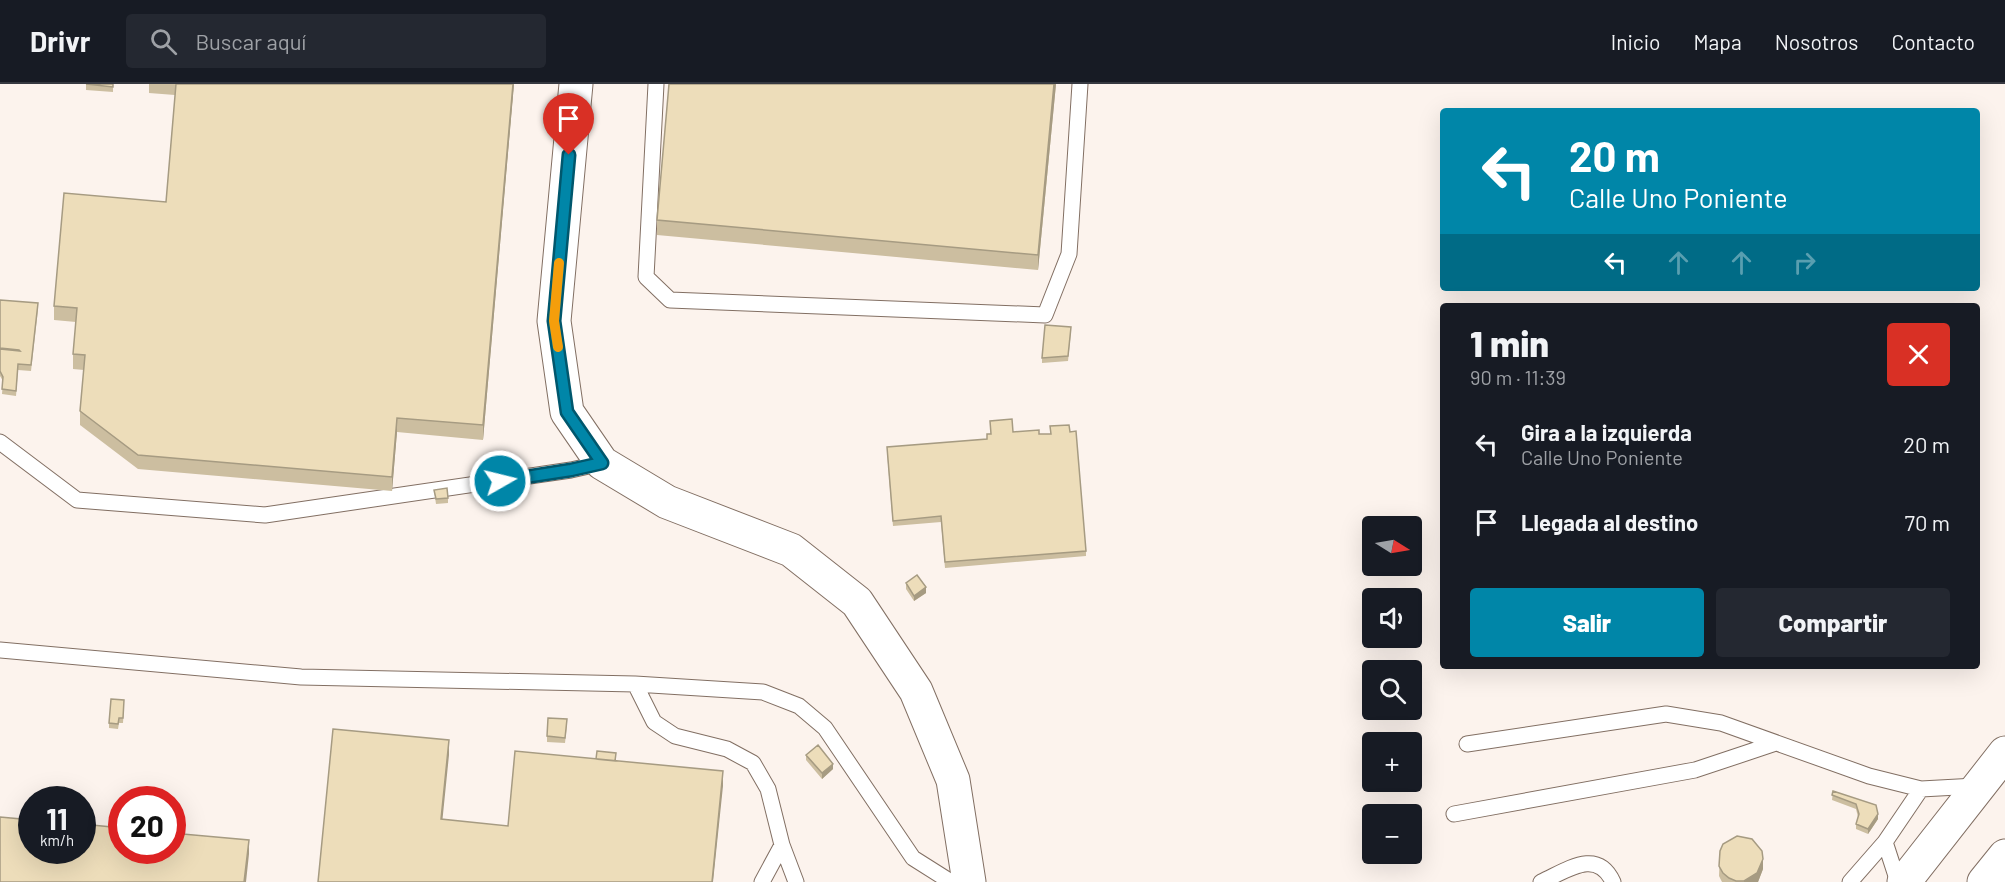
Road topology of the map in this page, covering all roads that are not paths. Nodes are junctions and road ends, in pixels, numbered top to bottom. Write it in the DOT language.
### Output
graph roads {
  1 [pos="576,84"];
  2 [pos="656,84"];
  3 [pos="1080,84"];
  4 [pos="0,442"];
  5 [pos="602,463"];
  6 [pos="0,650"];
  7 [pos="635,684"];
  8 [pos="1776,743"];
  9 [pos="1467,744"];
  10 [pos="2005,753"];
  11 [pos="1979,786"];
  12 [pos="1921,789"];
  13 [pos="1454,814"];
  14 [pos="1885,842"];
  15 [pos="782,845"];
  16 [pos="2005,856"];
  17 [pos="762,882"];
  18 [pos="796,882"];
  19 [pos="951,882"];
  20 [pos="969,882"];
  21 [pos="1541,882"];
  22 [pos="1613,882"];
  23 [pos="1850,882"];
  24 [pos="1898,882"];
  25 [pos="1904,882"];
  26 [pos="1984,882"];
  1 -- 5 [label="main road"];
  2 -- 3 [label="lane"];
  4 -- 5 [label="lane"];
  5 -- 20 [label="main road"];
  6 -- 7 [label="lane"];
  7 -- 15 [label="lane"];
  7 -- 19 [label="lane"];
  8 -- 9 [label="lane"];
  8 -- 12 [label="lane"];
  8 -- 13 [label="lane"];
  10 -- 11 [label="main road"];
  11 -- 12 [label="lane"];
  11 -- 25 [label="main road"];
  12 -- 14 [label="lane"];
  14 -- 23 [label="lane"];
  14 -- 24 [label="lane"];
  15 -- 17 [label="lane"];
  15 -- 18 [label="lane"];
  16 -- 26 [label="main road"];
  21 -- 22 [label="lane"];
}
